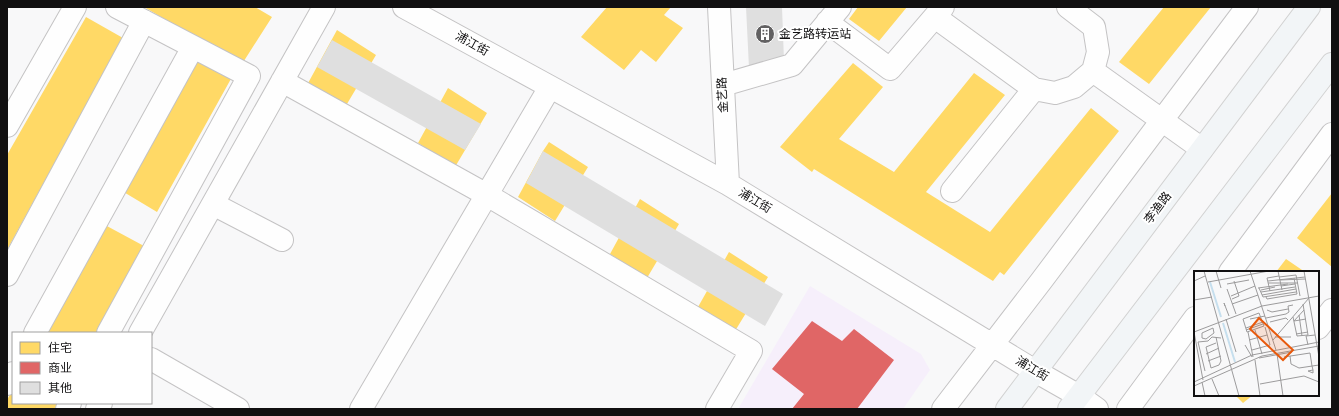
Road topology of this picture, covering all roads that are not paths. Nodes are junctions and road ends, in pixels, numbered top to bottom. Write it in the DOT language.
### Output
graph roads {
  1 [pos="75,7"];
  2 [pos="117,7"];
  3 [pos="324,7"];
  4 [pos="404,7"];
  5 [pos="719,7"];
  6 [pos="1247,7"];
  7 [pos="1309,7"];
  8 [pos="1075,9"];
  9 [pos="939,12"];
  10 [pos="833,15"];
  11 [pos="144,21"];
  12 [pos="193,47"];
  13 [pos="1332,64"];
  14 [pos="1093,71"];
  15 [pos="282,81"];
  16 [pos="723,85"];
  17 [pos="550,87"];
  18 [pos="1034,89"];
  19 [pos="1162,120"];
  20 [pos="7,126"];
  21 [pos="1332,134"];
  22 [pos="1202,149"];
  23 [pos="728,184"];
  24 [pos="952,191"];
  25 [pos="487,195"];
  26 [pos="213,204"];
  27 [pos="282,240"];
  28 [pos="1231,271"];
  29 [pos="7,275"];
  30 [pos="1332,310"];
  31 [pos="1194,319"];
  32 [pos="1319,327"];
  33 [pos="36,332"];
  34 [pos="109,332"];
  35 [pos="141,332"];
  36 [pos="992,345"];
  37 [pos="152,360"];
  38 [pos="1035,371"];
  39 [pos="12,375"];
  40 [pos="7,384"];
  41 [pos="1074,403"];
  42 [pos="238,409"];
  43 [pos="361,409"];
  44 [pos="717,409"];
  45 [pos="943,409"];
  46 [pos="1007,409"];
  47 [pos="1097,409"];
  48 [pos="1128,409"];
  1 -- 20 [label="street"];
  2 -- 11 [label="street"];
  3 -- 15 [label="street"];
  4 -- 17 [label="street, 浦江街"];
  5 -- 16 [label="street, 金艺路"];
  6 -- 19 [label="street"];
  7 -- 22 [label="main road, 李渔路"];
  8 -- 14 [label="street"];
  9 -- 10 [label="street"];
  9 -- 18 [label="street"];
  10 -- 16 [label="street"];
  11 -- 12 [label="street"];
  11 -- 29 [label="street"];
  12 -- 33 [label="street"];
  12 -- 34 [label="street"];
  13 -- 41 [label="main road"];
  14 -- 18 [label="street"];
  14 -- 19 [label="street"];
  15 -- 25 [label="street"];
  15 -- 26 [label="street"];
  16 -- 23 [label="street, 金艺路"];
  17 -- 23 [label="street, 浦江街"];
  17 -- 25 [label="street"];
  18 -- 24 [label="street"];
  19 -- 22 [label="street"];
  19 -- 36 [label="street"];
  21 -- 28 [label="street"];
  22 -- 38 [label="main road, 李渔路"];
  23 -- 36 [label="street, 浦江街"];
  25 -- 43 [label="street"];
  25 -- 44 [label="street"];
  26 -- 27 [label="street"];
  26 -- 35 [label="street"];
  30 -- 32 [label="street"];
  31 -- 48 [label="street"];
  36 -- 38 [label="street, 浦江街"];
  36 -- 45 [label="street"];
  37 -- 42 [label="street"];
  38 -- 41 [label="street, 浦江街"];
  38 -- 46 [label="main road, 李渔路"];
  39 -- 40 [label="street"];
  41 -- 47 [label="street, 浦江街"];
}
